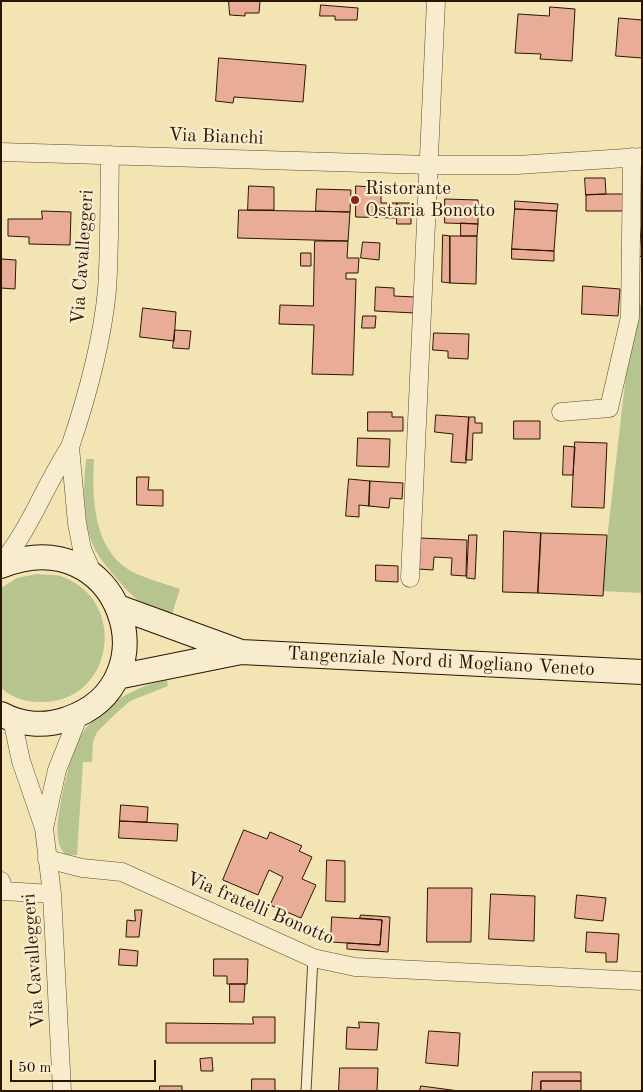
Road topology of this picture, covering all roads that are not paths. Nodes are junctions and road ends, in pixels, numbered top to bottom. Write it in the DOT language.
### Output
graph roads {
  1 [pos="436,1"];
  2 [pos="1,152"];
  3 [pos="110,155"];
  4 [pos="637,157"];
  5 [pos="430,165"];
  6 [pos="561,412"];
  7 [pos="70,446"];
  8 [pos="1,565"];
  9 [pos="93,574"];
  10 [pos="410,578"];
  11 [pos="118,607"];
  12 [pos="241,652"];
  13 [pos="642,672"];
  14 [pos="117,677"];
  15 [pos="7,716"];
  16 [pos="79,716"];
  17 [pos="44,828"];
  18 [pos="48,859"];
  19 [pos="1,881"];
  20 [pos="52,894"];
  21 [pos="313,958"];
  22 [pos="642,981"];
  23 [pos="62,1091"];
  24 [pos="306,1091"];
  1 -- 5 [label="street"];
  2 -- 3 [label="street, Via Bianchi"];
  3 -- 5 [label="street, Via Bianchi"];
  3 -- 7 [label="street, Via Cavalleggeri"];
  4 -- 5 [label="street, Via Bianchi"];
  4 -- 6 [label="street"];
  5 -- 10 [label="street"];
  7 -- 8 [label="street"];
  7 -- 9 [label="street"];
  8 -- 9 [label="main road"];
  9 -- 11 [label="main road"];
  11 -- 12 [label="main road"];
  11 -- 14 [label="main road"];
  12 -- 13 [label="main road, Tangenziale Nord di Mogliano Veneto"];
  12 -- 14 [label="main road"];
  14 -- 16 [label="main road"];
  15 -- 16 [label="main road"];
  15 -- 17 [label="street"];
  16 -- 17 [label="street"];
  17 -- 18 [label="street, Via Cavalleggeri"];
  18 -- 20 [label="street, Via Cavalleggeri"];
  18 -- 21 [label="street, Via fratelli Bonotto"];
  19 -- 20 [label="street"];
  20 -- 23 [label="street, Via Cavalleggeri"];
  21 -- 22 [label="street, Via fratelli Bonotto"];
  21 -- 24 [label="lane"];
}
